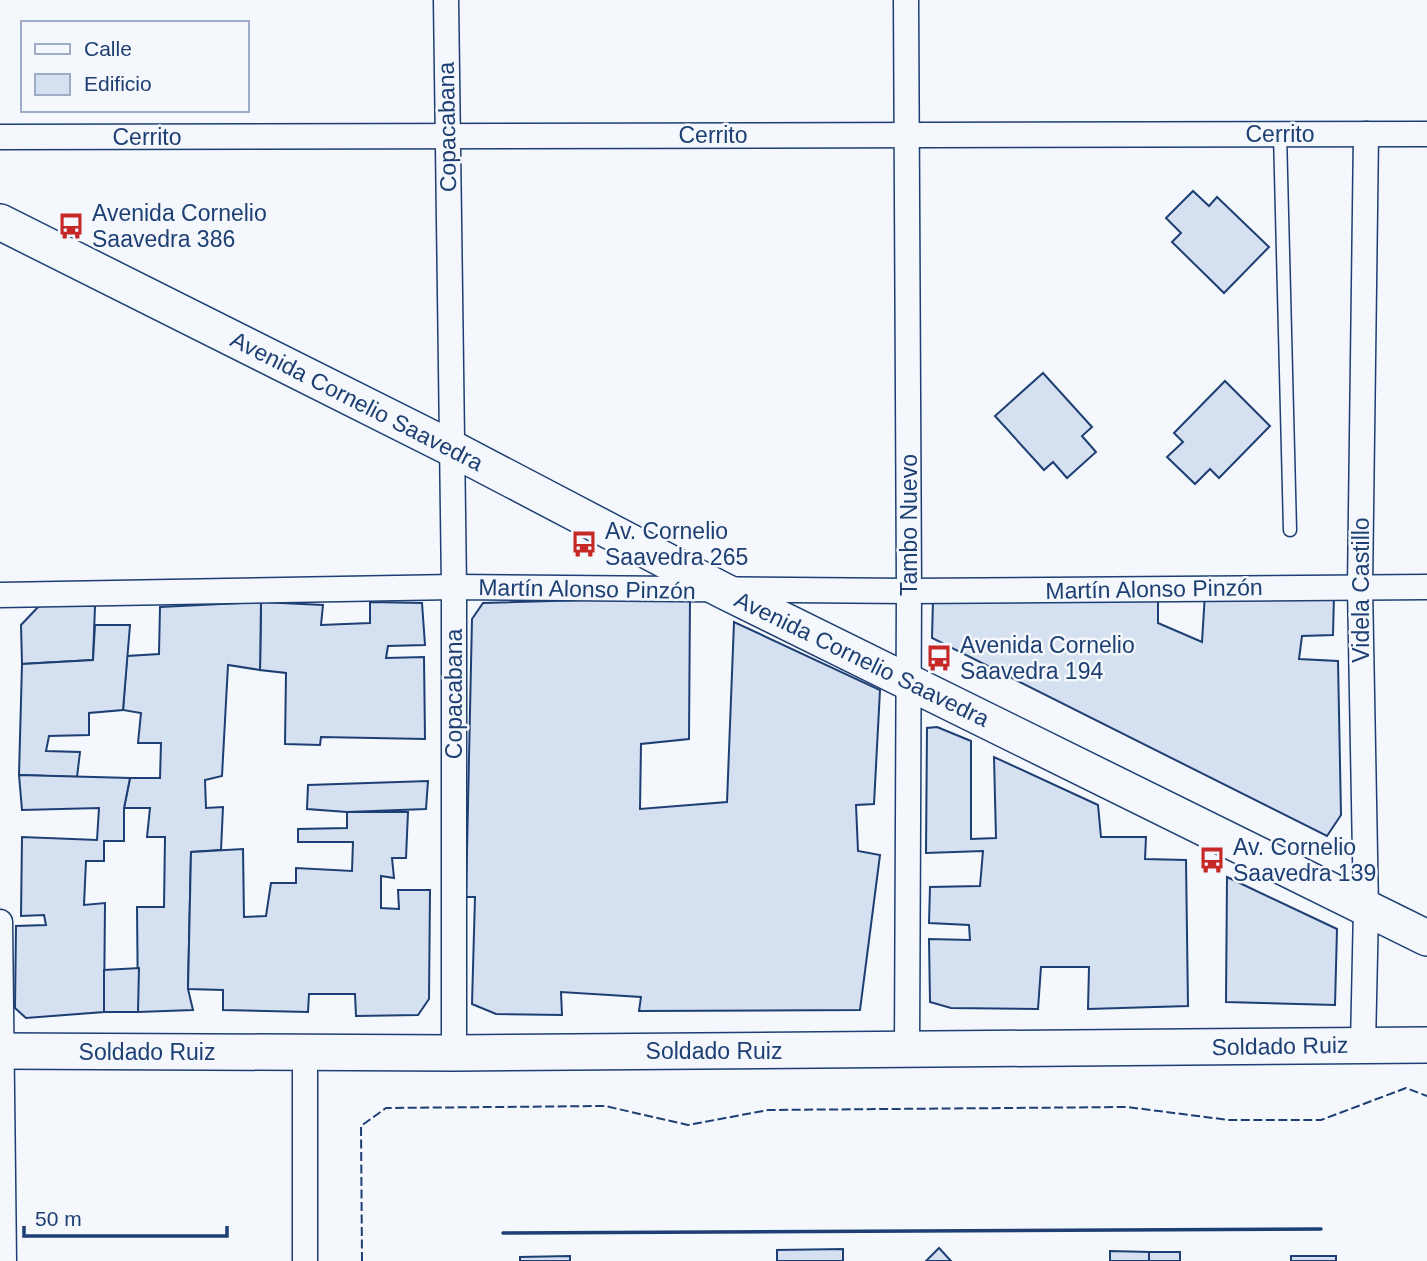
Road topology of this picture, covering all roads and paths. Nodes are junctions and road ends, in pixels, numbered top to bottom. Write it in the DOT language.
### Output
graph roads {
  1 [pos="446,0"];
  2 [pos="906,0"];
  3 [pos="906,134"];
  4 [pos="1280,134"];
  5 [pos="1366,134"];
  6 [pos="1427,134"];
  7 [pos="0,136"];
  8 [pos="447,137"];
  9 [pos="0,222"];
  10 [pos="451,448"];
  11 [pos="1290,530"];
  12 [pos="454,587"];
  13 [pos="1360,587"];
  14 [pos="1427,587"];
  15 [pos="722,590"];
  16 [pos="909,592"];
  17 [pos="0,595"];
  18 [pos="909,681"];
  19 [pos="1366,909"];
  20 [pos="0,922"];
  21 [pos="1427,937"];
  22 [pos="1363,1045"];
  23 [pos="1427,1045"];
  24 [pos="907,1050"];
  25 [pos="1,1051"];
  26 [pos="306,1052"];
  27 [pos="454,1052"];
  28 [pos="4,1261"];
  29 [pos="305,1261"];
  1 -- 8 [label="street, Copacabana"];
  2 -- 3 [label="street, Tambo Nuevo"];
  3 -- 4 [label="street, Cerrito"];
  3 -- 8 [label="street, Cerrito"];
  3 -- 16 [label="street, Tambo Nuevo"];
  4 -- 5 [label="street, Cerrito"];
  4 -- 11 [label="lane"];
  5 -- 6 [label="street, Cerrito"];
  5 -- 13 [label="street, Videla Castillo"];
  7 -- 8 [label="street, Cerrito"];
  8 -- 10 [label="street, Copacabana"];
  9 -- 10 [label="main road, Avenida Cornelio Saavedra"];
  10 -- 12 [label="street, Copacabana"];
  10 -- 15 [label="main road, Avenida Cornelio Saavedra"];
  12 -- 15 [label="street, Martín Alonso Pinzón"];
  12 -- 17 [label="street, Martín Alonso Pinzón"];
  12 -- 27 [label="street, Copacabana"];
  13 -- 14 [label="street, Martín Alonso Pinzón"];
  13 -- 16 [label="street, Martín Alonso Pinzón"];
  13 -- 19 [label="street, Videla Castillo"];
  15 -- 16 [label="street, Martín Alonso Pinzón"];
  15 -- 18 [label="main road, Avenida Cornelio Saavedra"];
  16 -- 18 [label="street, Tambo Nuevo"];
  18 -- 19 [label="main road, Avenida Cornelio Saavedra"];
  18 -- 24 [label="street, Tambo Nuevo"];
  19 -- 21 [label="main road, Avenida Cornelio Saavedra"];
  19 -- 22 [label="street, Videla Castillo"];
  20 -- 25 [label="street"];
  22 -- 23 [label="main road, Soldado Ruiz"];
  22 -- 24 [label="main road, Soldado Ruiz"];
  24 -- 27 [label="main road, Soldado Ruiz"];
  25 -- 26 [label="main road, Soldado Ruiz"];
  25 -- 28 [label="street"];
  26 -- 27 [label="main road, Soldado Ruiz"];
  26 -- 29 [label="street"];
}
